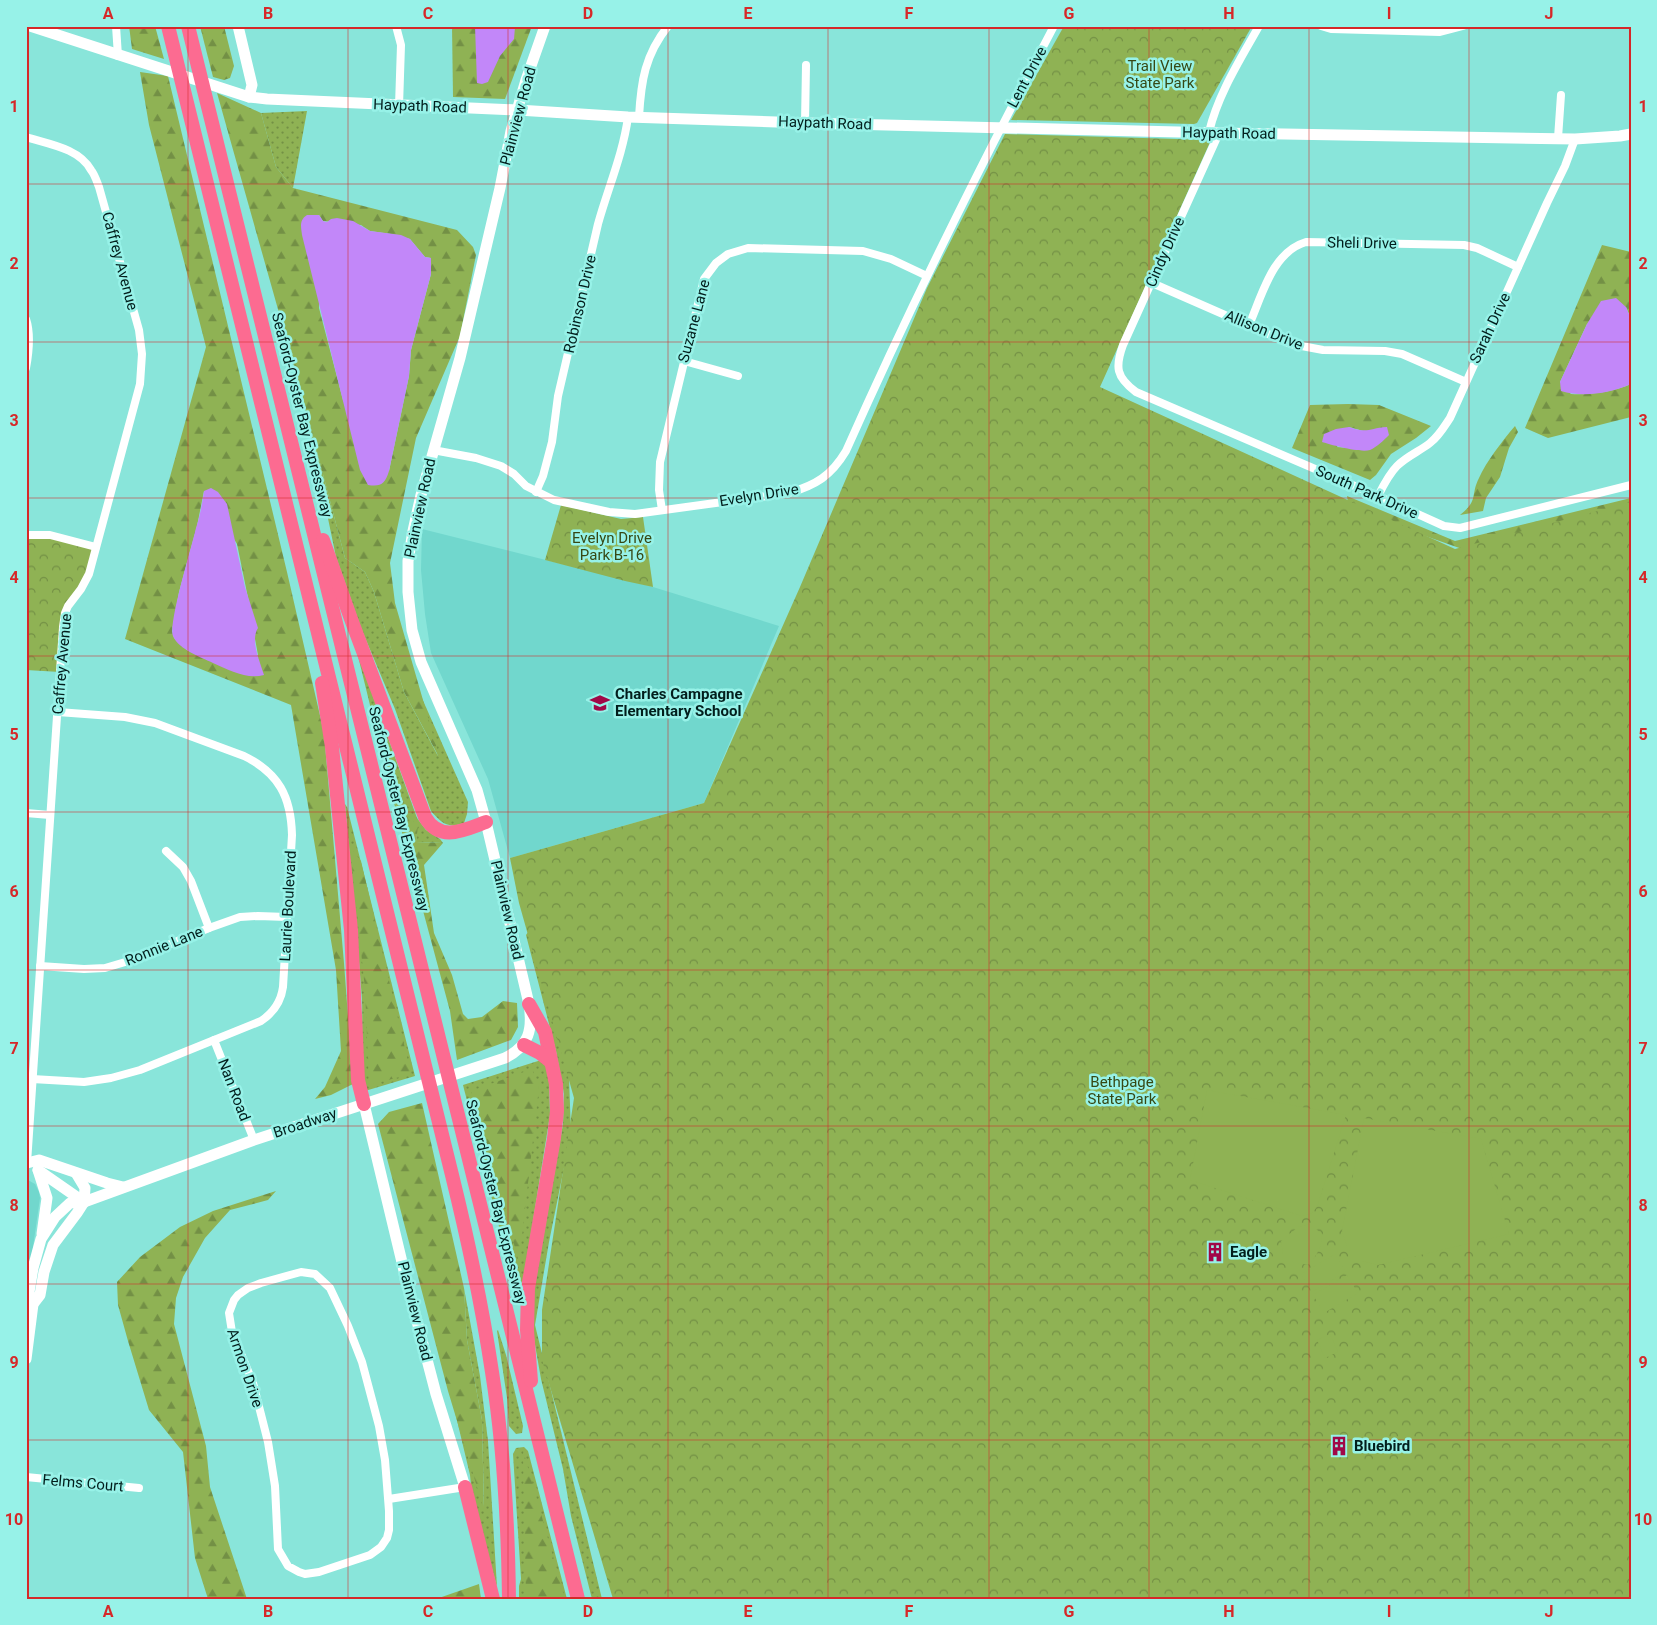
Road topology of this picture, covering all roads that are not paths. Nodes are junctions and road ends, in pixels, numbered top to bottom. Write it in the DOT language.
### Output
graph roads {
  1 [pos="30,26"];
  2 [pos="116,26"];
  3 [pos="168,26"];
  4 [pos="188,26"];
  5 [pos="238,26"];
  6 [pos="396,26"];
  7 [pos="545,26"];
  8 [pos="668,26"];
  9 [pos="1054,26"];
  10 [pos="1259,26"];
  11 [pos="1321,26"];
  12 [pos="1463,26"];
  13 [pos="118,56"];
  14 [pos="806,65"];
  15 [pos="1561,95"];
  16 [pos="249,97"];
  17 [pos="399,106"];
  18 [pos="518,110"];
  19 [pos="634,117"];
  20 [pos="805,122"];
  21 [pos="1000,128"];
  22 [pos="1214,132"];
  23 [pos="1631,134"];
  24 [pos="26,138"];
  25 [pos="1558,138"];
  26 [pos="1575,139"];
  27 [pos="1518,267"];
  28 [pos="927,276"];
  29 [pos="1152,283"];
  30 [pos="26,318"];
  31 [pos="1249,325"];
  32 [pos="684,361"];
  33 [pos="26,368"];
  34 [pos="1119,373"];
  35 [pos="738,376"];
  36 [pos="1466,382"];
  37 [pos="433,450"];
  38 [pos="301,481"];
  39 [pos="1631,485"];
  40 [pos="536,492"];
  41 [pos="1378,496"];
  42 [pos="662,510"];
  43 [pos="26,535"];
  44 [pos="96,547"];
  45 [pos="314,618"];
  46 [pos="58,712"];
  47 [pos="26,813"];
  48 [pos="50,815"];
  49 [pos="486,822"];
  50 [pos="166,850"];
  51 [pos="287,917"];
  52 [pos="209,928"];
  53 [pos="40,966"];
  54 [pos="529,1004"];
  55 [pos="214,1040"];
  56 [pos="524,1045"];
  57 [pos="550,1060"];
  58 [pos="32,1079"];
  59 [pos="364,1104"];
  60 [pos="254,1140"];
  61 [pos="27,1162"];
  62 [pos="38,1170"];
  63 [pos="76,1173"];
  64 [pos="124,1187"];
  65 [pos="84,1202"];
  66 [pos="41,1239"];
  67 [pos="33,1304"];
  68 [pos="26,1359"];
  69 [pos="538,1436"];
  70 [pos="26,1477"];
  71 [pos="465,1487"];
  72 [pos="140,1488"];
  73 [pos="389,1498"];
  74 [pos="494,1599"];
  75 [pos="509,1599"];
  76 [pos="578,1599"];
  1 -- 13 [label="main road, Haypath Road"];
  2 -- 13 [label="street"];
  3 -- 45 [label="highway"];
  4 -- 38 [label="highway, Seaford-Oyster Bay Expressway"];
  5 -- 16 [label="main road"];
  6 -- 17 [label="street"];
  7 -- 18 [label="main road, Plainview Road"];
  8 -- 19 [label="street, Robinson Drive"];
  9 -- 21 [label="street, Lent Drive"];
  10 -- 22 [label="street, Cindy Drive"];
  11 -- 12 [label="street"];
  13 -- 16 [label="main road, Haypath Road"];
  14 -- 20 [label="street"];
  15 -- 25 [label="street"];
  16 -- 17 [label="main road, Haypath Road"];
  17 -- 18 [label="main road, Haypath Road"];
  18 -- 19 [label="main road, Haypath Road"];
  18 -- 37 [label="main road, Plainview Road"];
  19 -- 20 [label="main road, Haypath Road"];
  19 -- 40 [label="street, Robinson Drive"];
  20 -- 21 [label="main road, Haypath Road"];
  21 -- 22 [label="main road, Haypath Road"];
  21 -- 28 [label="street, Evelyn Drive"];
  22 -- 25 [label="main road, Haypath Road"];
  22 -- 29 [label="street, Cindy Drive"];
  23 -- 26 [label="main road, Haypath Road"];
  24 -- 44 [label="street, Caffrey Avenue"];
  25 -- 26 [label="main road, Haypath Road"];
  26 -- 27 [label="street, Sarah Drive"];
  27 -- 31 [label="street, Sheli Drive"];
  27 -- 36 [label="street, Sarah Drive"];
  28 -- 32 [label="street, Suzane Lane"];
  28 -- 42 [label="street, Evelyn Drive"];
  29 -- 31 [label="street, Allison Drive"];
  29 -- 34 [label="street, Cindy Drive"];
  30 -- 33 [label="street"];
  31 -- 36 [label="street, Allison Drive"];
  32 -- 35 [label="street"];
  32 -- 42 [label="street, Suzane Lane"];
  34 -- 41 [label="street, South Park Drive"];
  36 -- 41 [label="street, Sarah Drive"];
  37 -- 40 [label="street, Evelyn Drive"];
  37 -- 49 [label="main road, Plainview Road"];
  38 -- 49 [label="highway"];
  38 -- 69 [label="highway, Seaford-Oyster Bay Expressway"];
  39 -- 41 [label="street, South Park Drive"];
  40 -- 42 [label="street, Evelyn Drive"];
  43 -- 44 [label="street"];
  44 -- 46 [label="street, Caffrey Avenue"];
  45 -- 59 [label="highway"];
  45 -- 75 [label="highway"];
  46 -- 48 [label="street, Caffrey Avenue"];
  46 -- 51 [label="street, Laurie Boulevard"];
  47 -- 48 [label="street"];
  48 -- 53 [label="street, Caffrey Avenue"];
  49 -- 54 [label="main road, Plainview Road"];
  50 -- 52 [label="street"];
  51 -- 52 [label="street, Ronnie Lane"];
  51 -- 55 [label="street, Laurie Boulevard"];
  52 -- 53 [label="street, Ronnie Lane"];
  53 -- 58 [label="street, Caffrey Avenue"];
  54 -- 56 [label="main road, Plainview Road"];
  54 -- 57 [label="highway"];
  55 -- 58 [label="street, Laurie Boulevard"];
  55 -- 60 [label="street, Nan Road"];
  56 -- 57 [label="highway"];
  56 -- 59 [label="main road, Broadway"];
  57 -- 69 [label="highway"];
  58 -- 61 [label="street, Caffrey Avenue"];
  59 -- 60 [label="main road, Broadway"];
  59 -- 71 [label="main road, Plainview Road"];
  60 -- 64 [label="main road, Broadway"];
  61 -- 62 [label="main road"];
  61 -- 63 [label="main road"];
  62 -- 65 [label="main road"];
  62 -- 66 [label="main road"];
  63 -- 64 [label="main road"];
  63 -- 65 [label="main road"];
  64 -- 65 [label="main road, Broadway"];
  65 -- 66 [label="main road, Broadway"];
  65 -- 67 [label="main road, Broadway"];
  66 -- 67 [label="main road, Broadway"];
  67 -- 68 [label="main road, Broadway"];
  69 -- 76 [label="highway, Seaford-Oyster Bay Expressway"];
  70 -- 72 [label="street, Felms Court"];
  71 -- 73 [label="street"];
  71 -- 74 [label="highway"];
  73 -- 73 [label="street, Armon Drive"];
}
